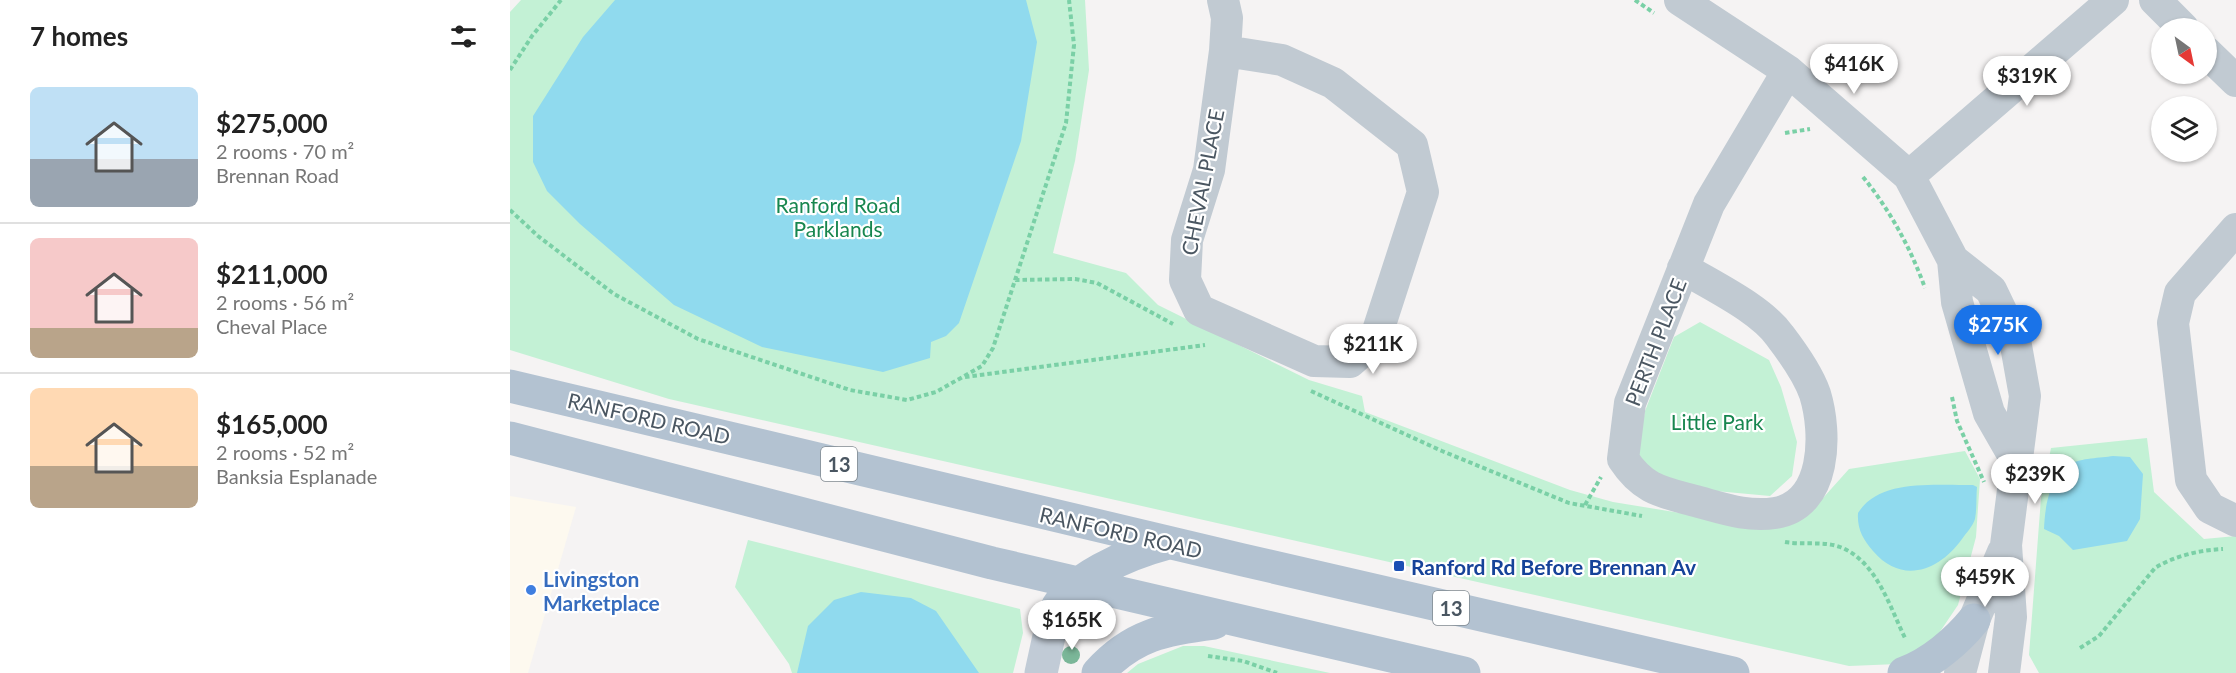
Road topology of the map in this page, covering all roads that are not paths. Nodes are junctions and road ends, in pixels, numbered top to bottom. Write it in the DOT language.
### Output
graph roads {
  1 [pos="1223,0"];
  2 [pos="2113,0"];
  3 [pos="2156,0"];
  4 [pos="1672,10"];
  5 [pos="2174,18"];
  6 [pos="1225,51"];
  7 [pos="2217,63"];
  8 [pos="1788,71"];
  9 [pos="2236,81"];
  10 [pos="1909,176"];
  11 [pos="2236,229"];
  12 [pos="1953,260"];
  13 [pos="1683,268"];
  14 [pos="510,386"];
  15 [pos="510,438"];
  16 [pos="2016,460"];
  17 [pos="2236,521"];
  18 [pos="1169,543"];
  19 [pos="2006,545"];
  20 [pos="1012,567"];
  21 [pos="1081,584"];
  22 [pos="1060,616"];
  23 [pos="1974,620"];
  24 [pos="1239,621"];
  25 [pos="1041,673"];
  26 [pos="1098,673"];
  27 [pos="1464,673"];
  28 [pos="1733,673"];
  29 [pos="1904,673"];
  30 [pos="1960,673"];
  31 [pos="2004,673"];
  1 -- 6 [label="street, CHEVAL PLACE"];
  2 -- 10 [label="street"];
  3 -- 5 [label="street"];
  4 -- 8 [label="street"];
  6 -- 6 [label="street, CHEVAL PLACE"];
  7 -- 9 [label="street"];
  8 -- 10 [label="street"];
  8 -- 13 [label="street, PERTH PLACE"];
  10 -- 12 [label="street"];
  11 -- 17 [label="street"];
  12 -- 16 [label="street"];
  12 -- 16 [label="street"];
  13 -- 13 [label="street, PERTH PLACE"];
  14 -- 18 [label="main road, RANFORD ROAD / 13"];
  15 -- 20 [label="main road"];
  16 -- 19 [label="street"];
  18 -- 21 [label="main road"];
  18 -- 28 [label="main road, RANFORD ROAD / 13"];
  19 -- 23 [label="street"];
  19 -- 31 [label="street"];
  20 -- 21 [label="main road"];
  20 -- 22 [label="main road"];
  21 -- 22 [label="main road"];
  21 -- 24 [label="main road"];
  22 -- 25 [label="street"];
  23 -- 29 [label="main road"];
  23 -- 30 [label="street"];
  24 -- 26 [label="main road"];
  24 -- 27 [label="main road"];
}
